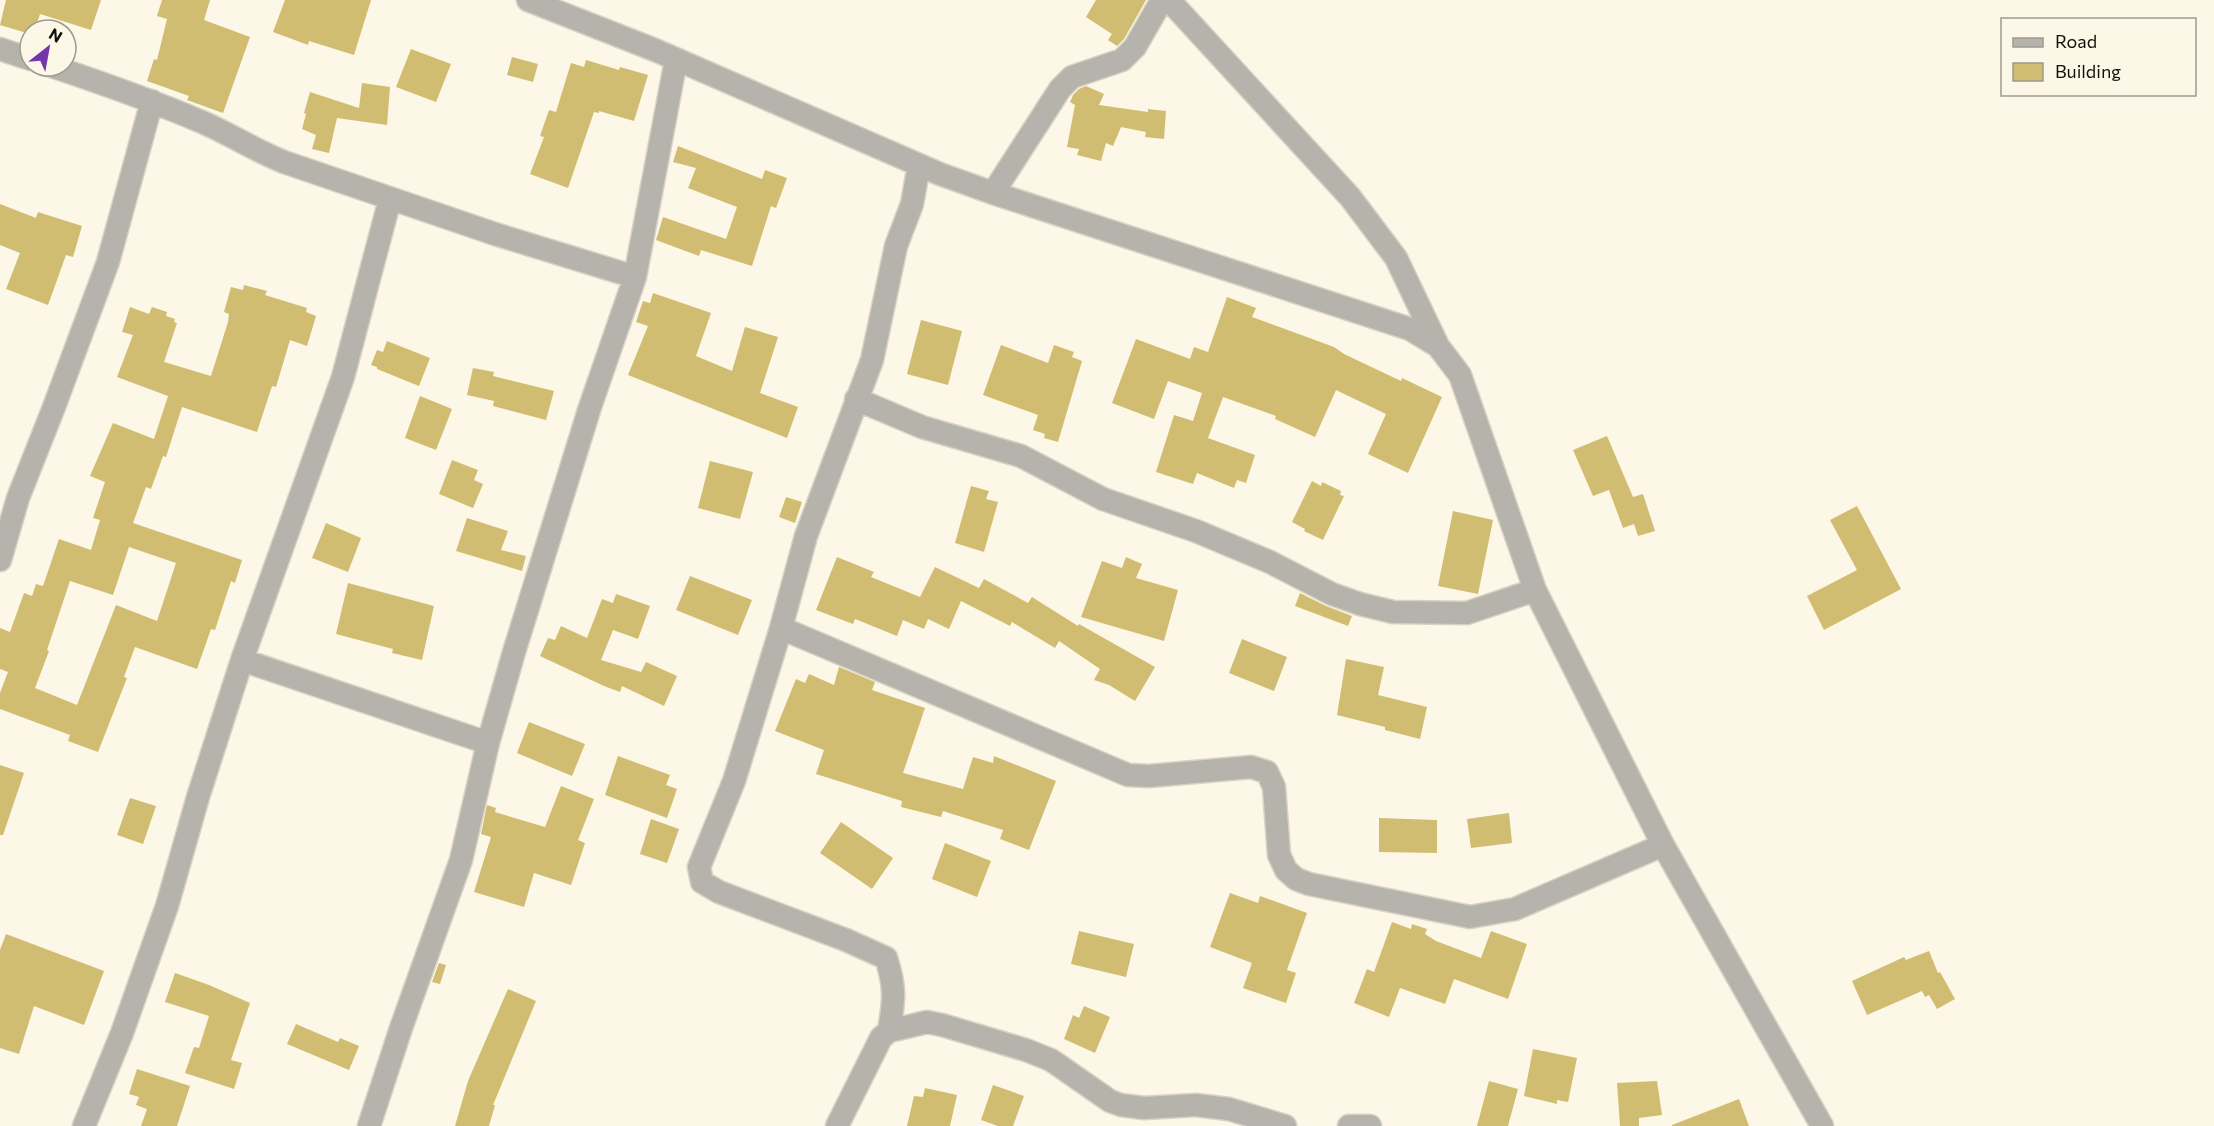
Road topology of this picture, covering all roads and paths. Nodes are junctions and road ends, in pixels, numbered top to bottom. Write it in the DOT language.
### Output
graph roads {
  1 [pos="528,0"];
  2 [pos="1162,0"];
  3 [pos="1169,0"];
  4 [pos="0,49"];
  5 [pos="18,55"];
  6 [pos="676,60"];
  7 [pos="78,75"];
  8 [pos="152,101"];
  9 [pos="920,165"];
  10 [pos="993,193"];
  11 [pos="390,199"];
  12 [pos="635,277"];
  13 [pos="1438,346"];
  14 [pos="856,399"];
  15 [pos="0,560"];
  16 [pos="1535,590"];
  17 [pos="782,628"];
  18 [pos="242,660"];
  19 [pos="488,743"];
  20 [pos="1663,845"];
  21 [pos="889,1031"];
  22 [pos="84,1126"];
  23 [pos="369,1126"];
  24 [pos="837,1126"];
  25 [pos="1285,1126"];
  26 [pos="1349,1126"];
  27 [pos="1370,1126"];
  28 [pos="1822,1126"];
  1 -- 6 [label="street"];
  2 -- 10 [label="street"];
  3 -- 13 [label="street"];
  4 -- 5 [label="street"];
  6 -- 9 [label="street"];
  6 -- 12 [label="street"];
  7 -- 8 [label="street"];
  8 -- 11 [label="street"];
  8 -- 15 [label="street"];
  9 -- 10 [label="street"];
  9 -- 14 [label="street"];
  10 -- 13 [label="street"];
  11 -- 12 [label="street"];
  11 -- 18 [label="street"];
  12 -- 19 [label="street"];
  13 -- 16 [label="street"];
  14 -- 16 [label="street"];
  14 -- 17 [label="street"];
  16 -- 20 [label="street"];
  17 -- 20 [label="street"];
  17 -- 21 [label="street"];
  18 -- 19 [label="street"];
  18 -- 22 [label="street"];
  19 -- 23 [label="street"];
  20 -- 28 [label="street"];
  21 -- 24 [label="street"];
  21 -- 25 [label="street"];
  26 -- 27 [label="street"];
}
